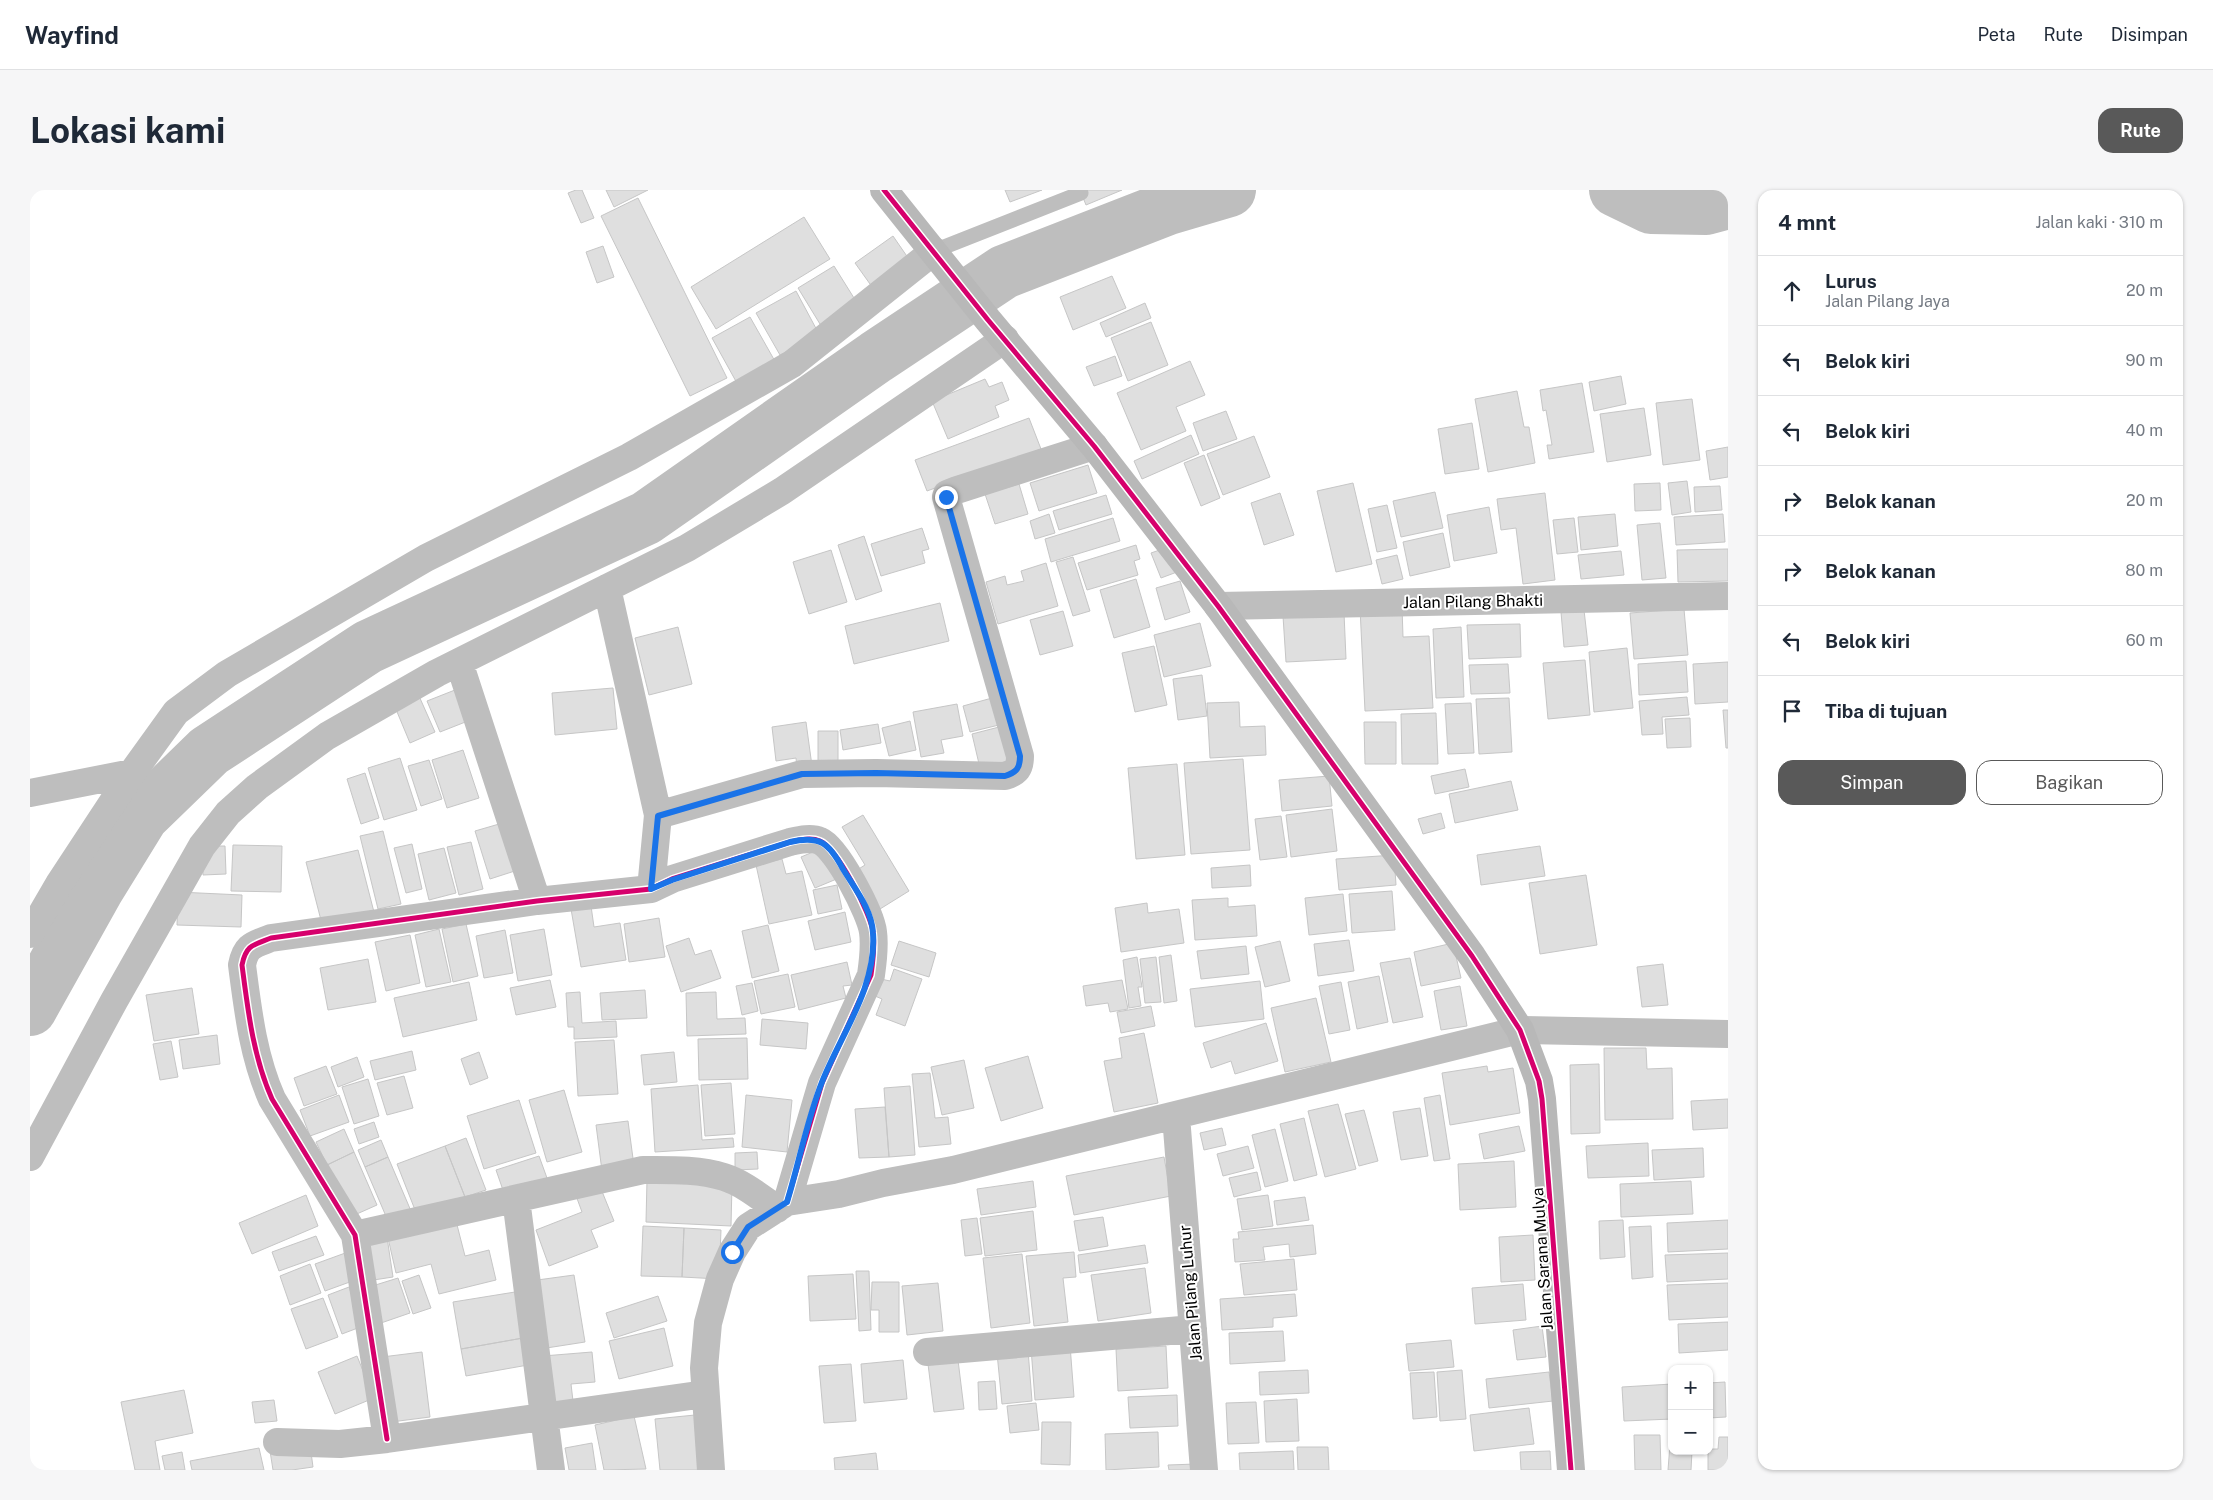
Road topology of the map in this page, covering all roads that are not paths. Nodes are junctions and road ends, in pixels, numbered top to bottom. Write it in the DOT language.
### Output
graph roads {
  1 [pos="884,190"];
  2 [pos="1081,193"];
  3 [pos="940,259"];
  4 [pos="996,329"];
  5 [pos="1094,446"];
  6 [pos="607,588"];
  7 [pos="1728,596"];
  8 [pos="1218,606"];
  9 [pos="459,662"];
  10 [pos="132,773"];
  11 [pos="30,793"];
  12 [pos="658,816"];
  13 [pos="651,889"];
  14 [pos="537,901"];
  15 [pos="30,934"];
  16 [pos="1728,1034"];
  17 [pos="1524,1039"];
  18 [pos="1176,1116"];
  19 [pos="30,1157"];
  20 [pos="516,1199"];
  21 [pos="782,1205"];
  22 [pos="354,1235"];
  23 [pos="1193,1329"];
  24 [pos="927,1352"];
  25 [pos="705,1394"];
  26 [pos="544,1416"];
  27 [pos="387,1439"];
  28 [pos="277,1442"];
  29 [pos="551,1470"];
  30 [pos="711,1470"];
  31 [pos="1204,1470"];
  32 [pos="1571,1470"];
  1 -- 3 [label="street, Jalan Sarana Mulya"];
  2 -- 3 [label="lane"];
  3 -- 4 [label="street, Jalan Sarana Mulya"];
  3 -- 10 [label="street"];
  4 -- 5 [label="street, Jalan Sarana Mulya"];
  4 -- 6 [label="street"];
  5 -- 8 [label="street, Jalan Sarana Mulya"];
  5 -- 12 [label="street"];
  6 -- 9 [label="street"];
  6 -- 12 [label="street"];
  7 -- 8 [label="street, Jalan Pilang Bhakti"];
  8 -- 17 [label="street, Jalan Sarana Mulya"];
  9 -- 14 [label="street"];
  9 -- 19 [label="street"];
  10 -- 11 [label="street"];
  10 -- 15 [label="street"];
  12 -- 13 [label="street"];
  13 -- 14 [label="street"];
  13 -- 21 [label="street"];
  14 -- 22 [label="street"];
  16 -- 17 [label="street"];
  17 -- 18 [label="street"];
  17 -- 32 [label="street, Jalan Sarana Mulya"];
  18 -- 21 [label="street"];
  18 -- 23 [label="street, Jalan Pilang Luhur"];
  20 -- 21 [label="street"];
  20 -- 22 [label="street"];
  20 -- 26 [label="street"];
  21 -- 25 [label="street"];
  22 -- 27 [label="street"];
  23 -- 24 [label="street"];
  23 -- 31 [label="street, Jalan Pilang Luhur"];
  25 -- 26 [label="street"];
  25 -- 30 [label="street"];
  26 -- 27 [label="street"];
  26 -- 29 [label="street"];
  27 -- 28 [label="street"];
}
